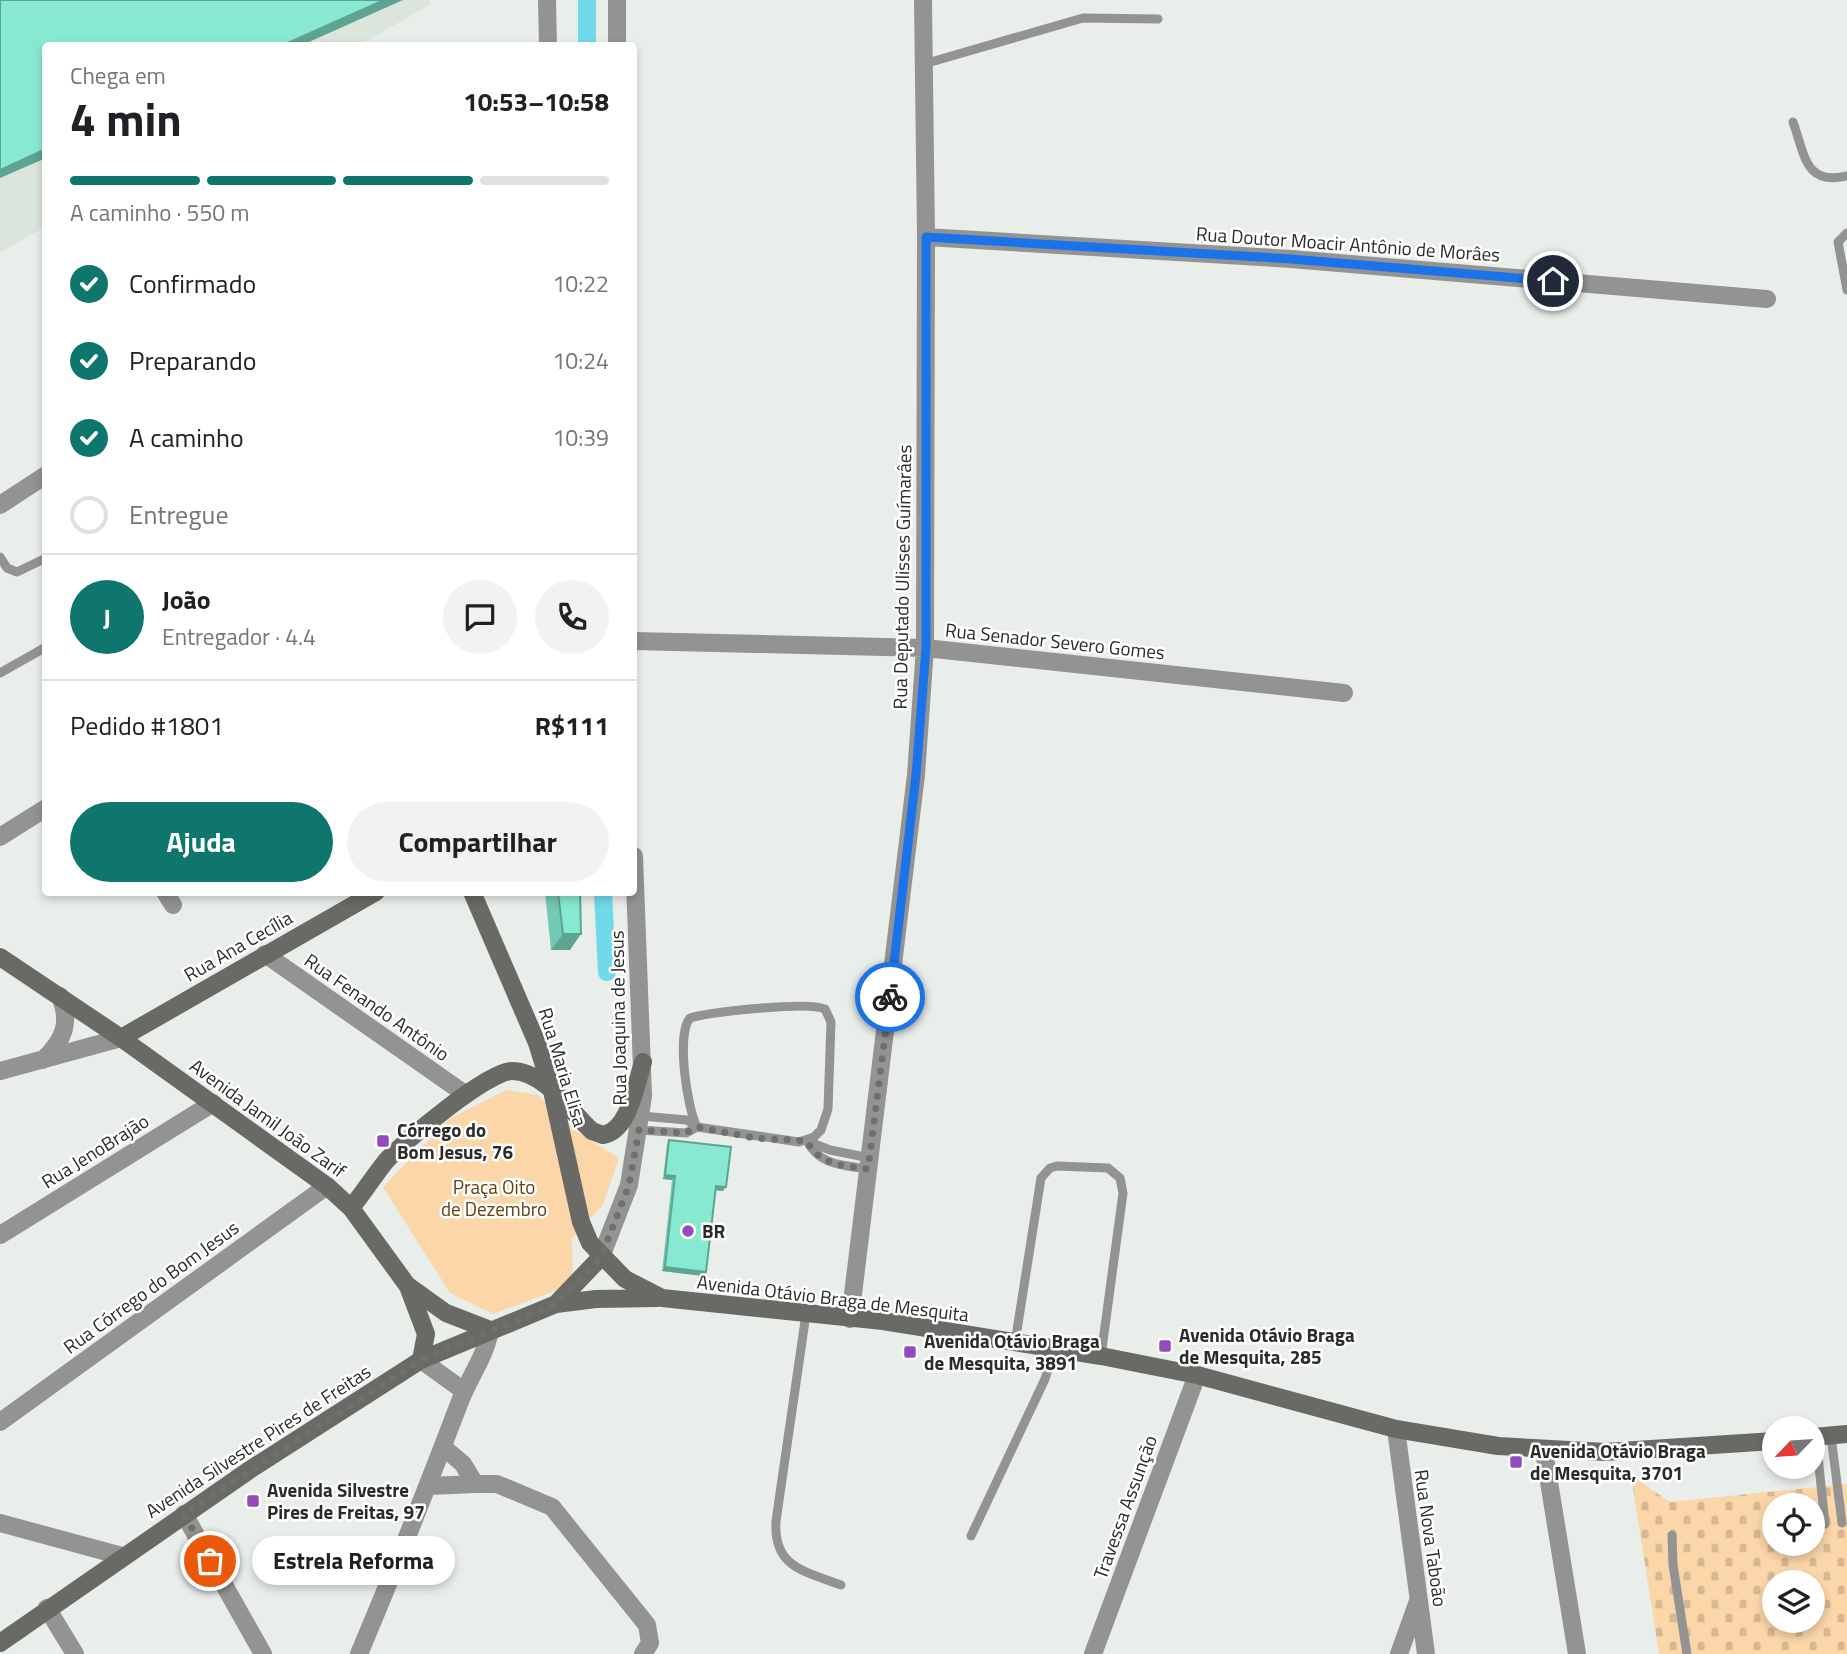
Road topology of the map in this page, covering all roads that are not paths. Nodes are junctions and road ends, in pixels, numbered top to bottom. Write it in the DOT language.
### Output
graph roads {
  1 [pos="547,0"];
  2 [pos="617,0"];
  3 [pos="923,0"];
  4 [pos="1158,19"];
  5 [pos="548,42"];
  6 [pos="617,42"];
  7 [pos="924,64"];
  8 [pos="1793,122"];
  9 [pos="1847,176"];
  10 [pos="1847,233"];
  11 [pos="926,237"];
  12 [pos="1847,290"];
  13 [pos="1767,299"];
  14 [pos="42,478"];
  15 [pos="0,505"];
  16 [pos="0,557"];
  17 [pos="42,560"];
  18 [pos="637,641"];
  19 [pos="926,648"];
  20 [pos="42,649"];
  21 [pos="0,673"];
  22 [pos="1344,693"];
  23 [pos="42,811"];
  24 [pos="0,837"];
  25 [pos="369,896"];
  26 [pos="474,896"];
  27 [pos="636,896"];
  28 [pos="265,954"];
  29 [pos="0,957"];
  30 [pos="60,996"];
  31 [pos="121,1038"];
  32 [pos="41,1061"];
  33 [pos="643,1062"];
  34 [pos="0,1071"];
  35 [pos="552,1091"];
  36 [pos="466,1094"];
  37 [pos="213,1103"];
  38 [pos="640,1123"];
  39 [pos="697,1127"];
  40 [pos="807,1141"];
  41 [pos="869,1163"];
  42 [pos="327,1186"];
  43 [pos="351,1209"];
  44 [pos="0,1235"];
  45 [pos="601,1257"];
  46 [pos="407,1286"];
  47 [pos="662,1298"];
  48 [pos="556,1304"];
  49 [pos="806,1314"];
  50 [pos="850,1319"];
  51 [pos="490,1330"];
  52 [pos="1015,1343"];
  53 [pos="1054,1350"];
  54 [pos="1101,1356"];
  55 [pos="421,1360"];
  56 [pos="1197,1375"];
  57 [pos="464,1391"];
  58 [pos="0,1422"];
  59 [pos="1396,1429"];
  60 [pos="1827,1436"];
  61 [pos="1762,1442"];
  62 [pos="443,1447"];
  63 [pos="1544,1451"];
  64 [pos="475,1484"];
  65 [pos="429,1486"];
  66 [pos="184,1514"];
  67 [pos="0,1523"];
  68 [pos="1842,1523"];
  69 [pos="1825,1524"];
  70 [pos="1672,1535"];
  71 [pos="971,1536"];
  72 [pos="122,1556"];
  73 [pos="841,1585"];
  74 [pos="1419,1597"];
  75 [pos="47,1608"];
  76 [pos="0,1643"];
  77 [pos="75,1654"];
  78 [pos="263,1654"];
  79 [pos="359,1654"];
  80 [pos="643,1654"];
  81 [pos="1093,1654"];
  82 [pos="1399,1654"];
  83 [pos="1426,1654"];
  84 [pos="1577,1654"];
  85 [pos="1687,1654"];
  1 -- 5 [label="street"];
  2 -- 6 [label="street"];
  3 -- 7 [label="street, Rua Deputado Ulisses Guímarâes"];
  4 -- 7 [label="lane"];
  7 -- 11 [label="street, Rua Deputado Ulisses Guímarâes"];
  8 -- 9 [label="lane"];
  10 -- 12 [label="lane"];
  11 -- 13 [label="street, Rua Doutor Moacir Antônio de Morâes"];
  11 -- 19 [label="street, Rua Deputado Ulisses Guímarâes"];
  14 -- 15 [label="street"];
  16 -- 17 [label="lane"];
  18 -- 19 [label="street, Rua Senador Severo Gomes"];
  19 -- 22 [label="street, Rua Senador Severo Gomes"];
  19 -- 41 [label="street, Rua Deputado Ulisses Guímarâes"];
  20 -- 21 [label="lane"];
  23 -- 24 [label="street"];
  25 -- 28 [label="main road, Rua Ana Cecília"];
  26 -- 35 [label="main road, Rua Maria Elisa"];
  27 -- 33 [label="street, Rua Joaquina de Jesus"];
  28 -- 31 [label="main road, Rua Ana Cecília"];
  28 -- 36 [label="street, Rua Fenando Antônio"];
  29 -- 30 [label="main road, Avenida Jamil João Zarif"];
  30 -- 31 [label="main road, Avenida Jamil João Zarif"];
  30 -- 32 [label="street"];
  31 -- 32 [label="street"];
  31 -- 37 [label="main road, Avenida Jamil João Zarif"];
  32 -- 34 [label="street"];
  33 -- 35 [label="main road"];
  33 -- 38 [label="street, Rua Joaquina de Jesus"];
  35 -- 36 [label="main road"];
  35 -- 45 [label="main road, Rua Maria Elisa"];
  36 -- 43 [label="main road"];
  37 -- 42 [label="main road, Avenida Jamil João Zarif"];
  37 -- 44 [label="street, Rua JenoBrajão"];
  38 -- 39 [label="lane"];
  38 -- 39 [label="lane"];
  38 -- 45 [label="street, Rua Joaquina de Jesus"];
  39 -- 40 [label="lane"];
  39 -- 40 [label="lane"];
  40 -- 41 [label="lane"];
  41 -- 50 [label="street, Rua Deputado Ulisses Guímarâes"];
  42 -- 43 [label="main road, Avenida Jamil João Zarif"];
  42 -- 58 [label="street, Rua Córrego do Bom Jesus"];
  43 -- 46 [label="main road, Avenida Jamil João Zarif"];
  45 -- 47 [label="main road, Avenida Otávio Braga de Mesquita"];
  45 -- 48 [label="main road, Avenida Silvestre Pires de Freitas"];
  46 -- 51 [label="main road, Avenida Jamil João Zarif"];
  46 -- 55 [label="main road"];
  47 -- 48 [label="main road, Avenida Silvestre Pires de Freitas"];
  47 -- 49 [label="main road, Avenida Otávio Braga de Mesquita"];
  48 -- 51 [label="main road, Avenida Silvestre Pires de Freitas"];
  49 -- 50 [label="main road, Avenida Otávio Braga de Mesquita"];
  49 -- 73 [label="lane"];
  50 -- 52 [label="main road, Avenida Otávio Braga de Mesquita"];
  51 -- 55 [label="main road, Avenida Silvestre Pires de Freitas"];
  51 -- 57 [label="street"];
  52 -- 53 [label="main road, Avenida Otávio Braga de Mesquita"];
  52 -- 54 [label="lane"];
  53 -- 54 [label="main road, Avenida Otávio Braga de Mesquita"];
  53 -- 71 [label="lane"];
  54 -- 56 [label="main road, Avenida Otávio Braga de Mesquita"];
  55 -- 57 [label="street"];
  55 -- 66 [label="main road, Avenida Silvestre Pires de Freitas"];
  56 -- 59 [label="main road, Avenida Otávio Braga de Mesquita"];
  56 -- 81 [label="street, Travessa Assunção"];
  57 -- 62 [label="street"];
  59 -- 63 [label="main road, Avenida Otávio Braga de Mesquita"];
  59 -- 74 [label="street, Rua Nova Taboão"];
  60 -- 68 [label="lane"];
  60 -- 69 [label="lane"];
  61 -- 63 [label="main road, Avenida Otávio Braga de Mesquita"];
  62 -- 64 [label="street"];
  62 -- 65 [label="street"];
  63 -- 84 [label="street"];
  64 -- 65 [label="street"];
  64 -- 80 [label="street"];
  65 -- 79 [label="street"];
  66 -- 72 [label="main road, Avenida Silvestre Pires de Freitas"];
  66 -- 78 [label="street"];
  67 -- 72 [label="street"];
  70 -- 85 [label="lane"];
  72 -- 75 [label="main road, Avenida Silvestre Pires de Freitas"];
  74 -- 82 [label="street"];
  74 -- 83 [label="street, Rua Nova Taboão"];
  75 -- 76 [label="main road, Avenida Silvestre Pires de Freitas"];
  75 -- 77 [label="street"];
}
